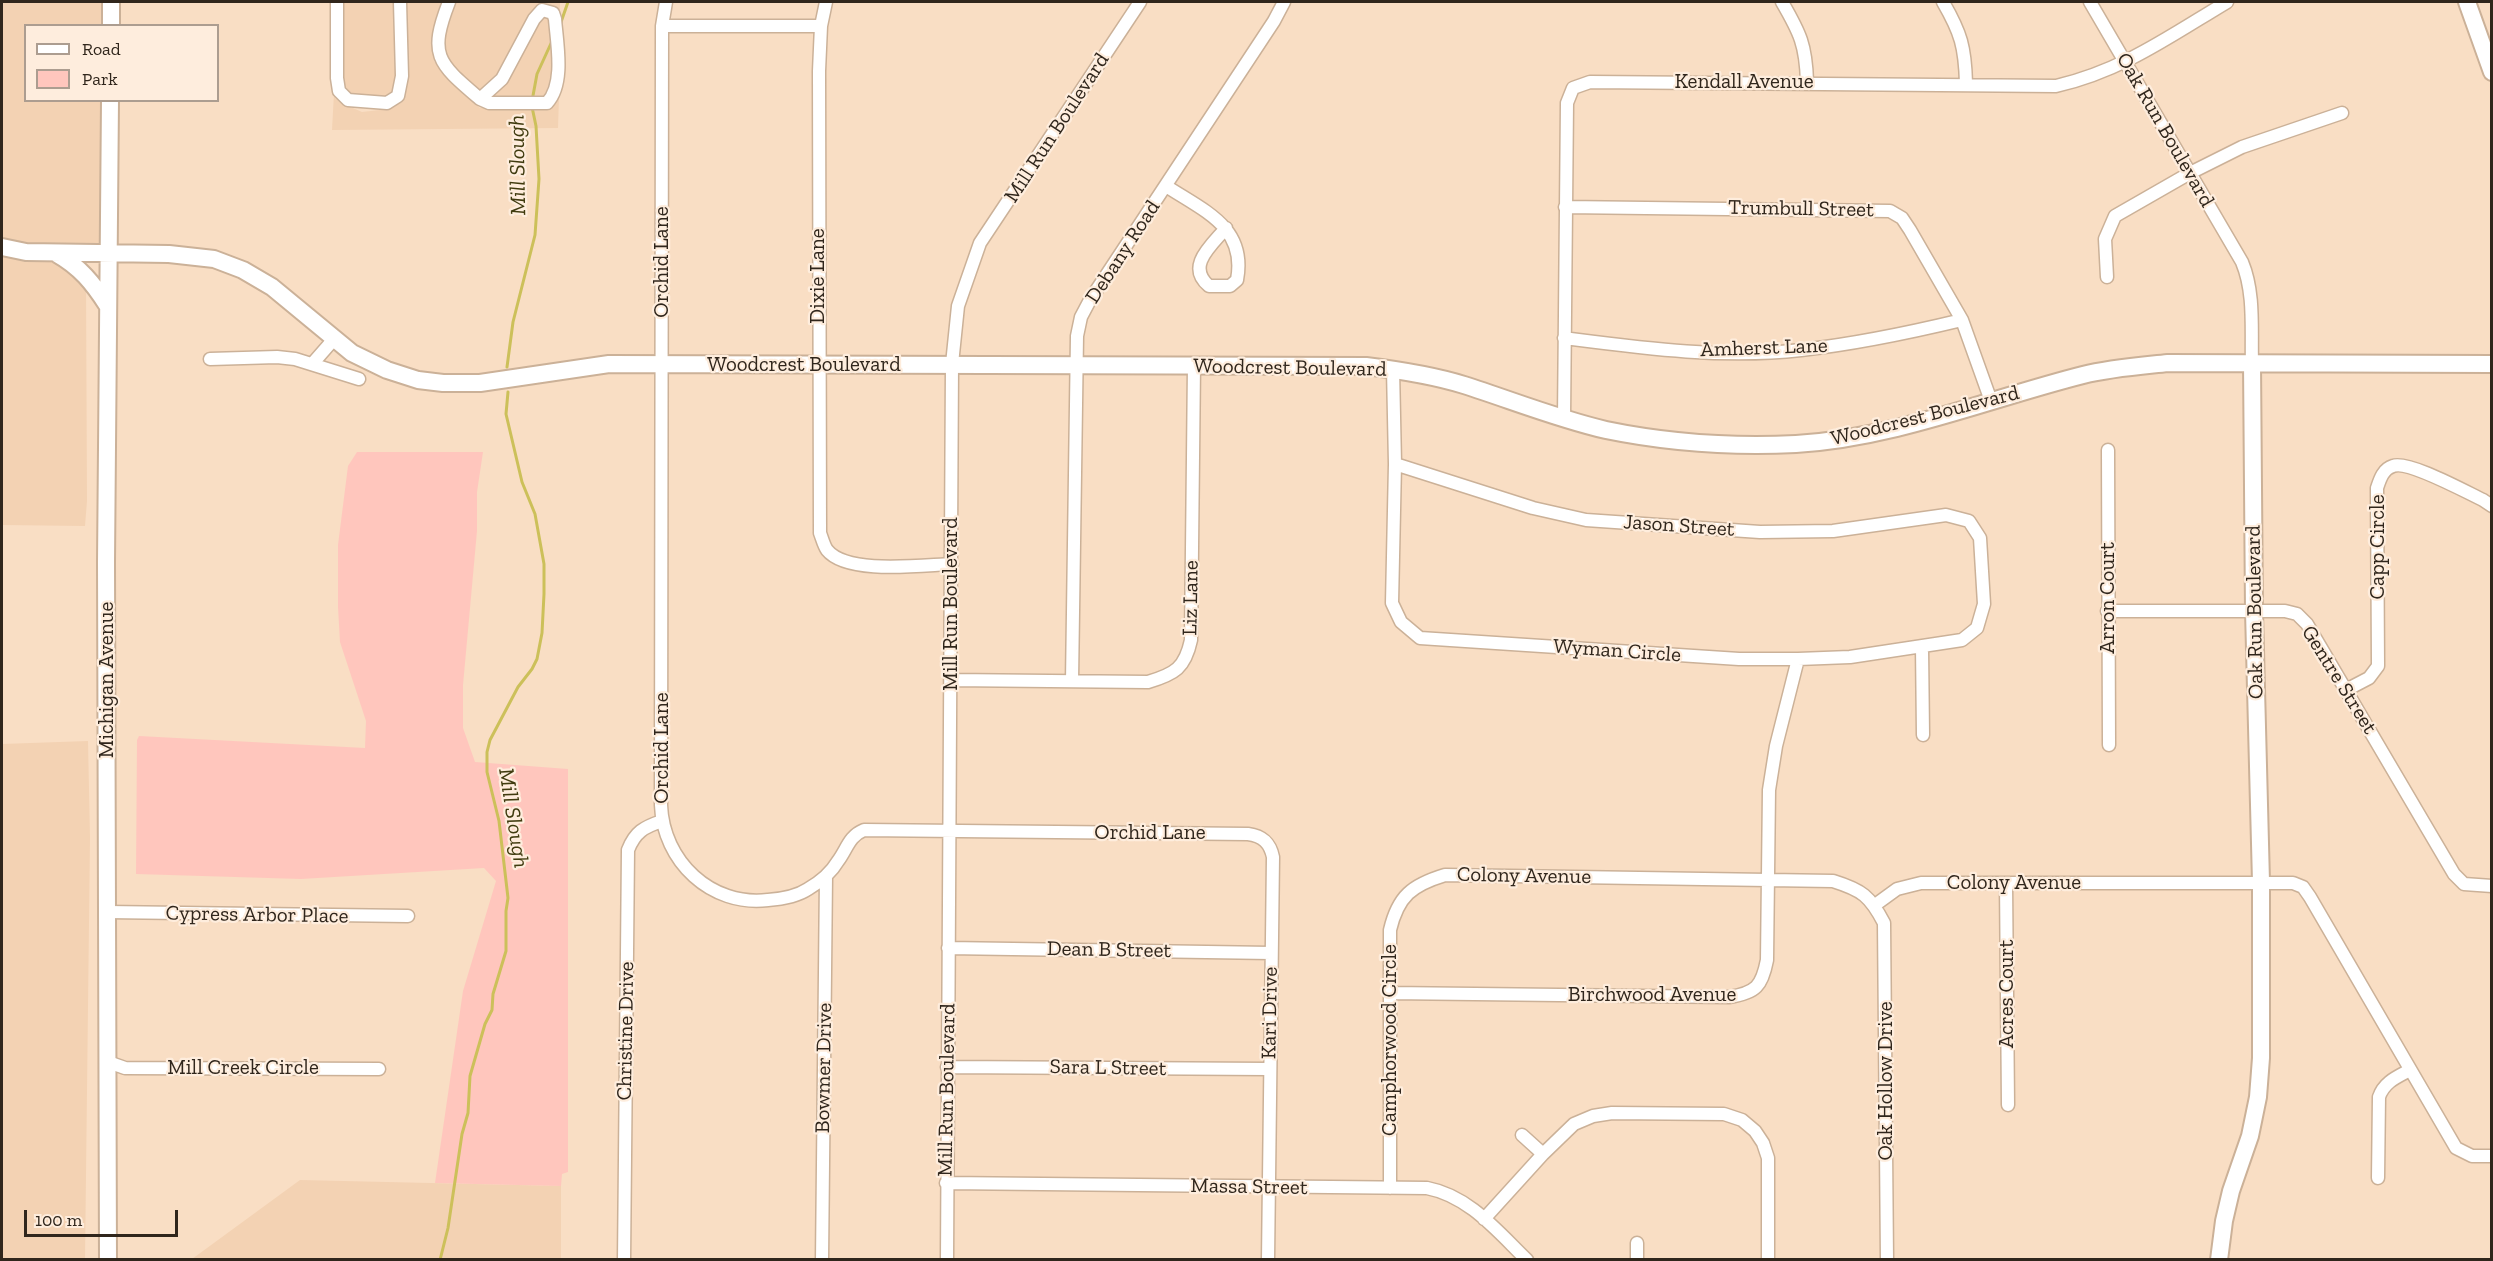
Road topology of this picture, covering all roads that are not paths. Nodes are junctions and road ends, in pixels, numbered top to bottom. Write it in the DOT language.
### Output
graph roads {
  1 [pos="111,2"];
  2 [pos="337,2"];
  3 [pos="400,2"];
  4 [pos="449,2"];
  5 [pos="666,2"];
  6 [pos="826,2"];
  7 [pos="1140,2"];
  8 [pos="1284,2"];
  9 [pos="1782,2"];
  10 [pos="1942,2"];
  11 [pos="2090,2"];
  12 [pos="2227,2"];
  13 [pos="2468,2"];
  14 [pos="111,24"];
  15 [pos="662,26"];
  16 [pos="821,26"];
  17 [pos="2126,63"];
  18 [pos="2492,72"];
  19 [pos="1807,82"];
  20 [pos="1966,83"];
  21 [pos="480,99"];
  22 [pos="110,102"];
  23 [pos="2342,113"];
  24 [pos="2190,173"];
  25 [pos="1166,186"];
  26 [pos="1565,207"];
  27 [pos="1226,228"];
  28 [pos="2,247"];
  29 [pos="53,252"];
  30 [pos="107,253"];
  31 [pos="2107,277"];
  32 [pos="107,306"];
  33 [pos="1962,320"];
  34 [pos="1564,338"];
  35 [pos="334,339"];
  36 [pos="210,359"];
  37 [pos="313,363"];
  38 [pos="2252,363"];
  39 [pos="952,364"];
  40 [pos="2492,364"];
  41 [pos="662,365"];
  42 [pos="818,365"];
  43 [pos="1076,365"];
  44 [pos="1194,365"];
  45 [pos="1393,369"];
  46 [pos="358,379"];
  47 [pos="1991,402"];
  48 [pos="1564,418"];
  49 [pos="2108,450"];
  50 [pos="1395,464"];
  51 [pos="2492,506"];
  52 [pos="1969,521"];
  53 [pos="952,564"];
  54 [pos="2254,610"];
  55 [pos="2107,611"];
  56 [pos="1922,647"];
  57 [pos="1798,659"];
  58 [pos="951,680"];
  59 [pos="1072,681"];
  60 [pos="2346,690"];
  61 [pos="1923,735"];
  62 [pos="2109,745"];
  63 [pos="662,822"];
  64 [pos="950,832"];
  65 [pos="1265,840"];
  66 [pos="826,876"];
  67 [pos="1767,880"];
  68 [pos="2261,882"];
  69 [pos="2006,883"];
  70 [pos="2492,886"];
  71 [pos="1404,895"];
  72 [pos="1875,905"];
  73 [pos="107,912"];
  74 [pos="408,916"];
  75 [pos="948,948"];
  76 [pos="1271,952"];
  77 [pos="1390,993"];
  78 [pos="108,1062"];
  79 [pos="947,1066"];
  80 [pos="379,1069"];
  81 [pos="1269,1070"];
  82 [pos="2410,1070"];
  83 [pos="2008,1105"];
  84 [pos="1522,1135"];
  85 [pos="1543,1154"];
  86 [pos="2492,1156"];
  87 [pos="2378,1178"];
  88 [pos="946,1183"];
  89 [pos="1269,1188"];
  90 [pos="1390,1188"];
  91 [pos="1484,1219"];
  92 [pos="1637,1243"];
  93 [pos="108,1260"];
  94 [pos="624,1260"];
  95 [pos="822,1260"];
  96 [pos="946,1260"];
  97 [pos="1268,1260"];
  98 [pos="1527,1260"];
  99 [pos="1637,1260"];
  100 [pos="1768,1260"];
  101 [pos="1887,1260"];
  102 [pos="2219,1260"];
  1 -- 14 [label="street"];
  2 -- 3 [label="street"];
  4 -- 21 [label="street"];
  5 -- 15 [label="street, Orchid Lane"];
  6 -- 16 [label="street, Dixie Lane"];
  7 -- 39 [label="street, Mill Run Boulevard"];
  8 -- 25 [label="street, Debany Road"];
  9 -- 19 [label="street"];
  10 -- 20 [label="street"];
  11 -- 17 [label="street, Oak Run Boulevard"];
  12 -- 17 [label="street, Kendall Avenue"];
  13 -- 18 [label="street"];
  15 -- 16 [label="street"];
  15 -- 41 [label="street, Orchid Lane"];
  16 -- 42 [label="street, Dixie Lane"];
  17 -- 20 [label="street, Kendall Avenue"];
  17 -- 24 [label="street, Oak Run Boulevard"];
  19 -- 20 [label="street, Kendall Avenue"];
  19 -- 26 [label="street, Kendall Avenue"];
  21 -- 21 [label="street"];
  22 -- 30 [label="street, Michigan Avenue"];
  23 -- 24 [label="street"];
  24 -- 31 [label="street"];
  24 -- 38 [label="street, Oak Run Boulevard"];
  25 -- 27 [label="street"];
  25 -- 43 [label="street, Debany Road"];
  26 -- 33 [label="street, Trumbull Street"];
  26 -- 34 [label="street, Kendall Avenue"];
  27 -- 27 [label="street"];
  28 -- 29 [label="street, Woodcrest Boulevard"];
  29 -- 30 [label="street, Woodcrest Boulevard"];
  29 -- 32 [label="street"];
  30 -- 32 [label="street, Michigan Avenue"];
  30 -- 35 [label="street, Woodcrest Boulevard"];
  32 -- 73 [label="street, Michigan Avenue"];
  33 -- 34 [label="street, Amherst Lane"];
  33 -- 47 [label="street, Trumbull Street"];
  34 -- 48 [label="street, Kendall Avenue"];
  35 -- 37 [label="street"];
  35 -- 41 [label="street, Woodcrest Boulevard"];
  36 -- 37 [label="street"];
  37 -- 46 [label="street"];
  38 -- 40 [label="street, Woodcrest Boulevard"];
  38 -- 47 [label="street, Woodcrest Boulevard"];
  38 -- 54 [label="street, Oak Run Boulevard"];
  39 -- 42 [label="street, Woodcrest Boulevard"];
  39 -- 43 [label="street, Woodcrest Boulevard"];
  39 -- 53 [label="street, Mill Run Boulevard"];
  41 -- 42 [label="street, Woodcrest Boulevard"];
  41 -- 63 [label="street, Orchid Lane"];
  42 -- 53 [label="street, Dixie Lane"];
  43 -- 44 [label="street, Woodcrest Boulevard"];
  43 -- 59 [label="street, Debany Road"];
  44 -- 45 [label="street, Woodcrest Boulevard"];
  44 -- 59 [label="street, Liz Lane"];
  45 -- 48 [label="street, Woodcrest Boulevard"];
  45 -- 50 [label="street, Wyman Circle"];
  47 -- 48 [label="street, Woodcrest Boulevard"];
  49 -- 55 [label="street, Arron Court"];
  50 -- 52 [label="street, Jason Street"];
  50 -- 57 [label="street, Wyman Circle"];
  51 -- 60 [label="street, Capp Circle"];
  52 -- 56 [label="street, Wyman Circle"];
  53 -- 58 [label="street, Mill Run Boulevard"];
  54 -- 55 [label="street, Gentre Street"];
  54 -- 60 [label="street, Gentre Street"];
  54 -- 68 [label="street, Oak Run Boulevard"];
  55 -- 62 [label="street, Arron Court"];
  56 -- 57 [label="street, Wyman Circle"];
  56 -- 61 [label="street"];
  57 -- 67 [label="street, Birchwood Avenue"];
  58 -- 59 [label="street, Liz Lane"];
  58 -- 64 [label="street, Mill Run Boulevard"];
  60 -- 70 [label="street, Gentre Street"];
  63 -- 66 [label="street, Orchid Lane"];
  63 -- 94 [label="street, Christine Drive"];
  64 -- 65 [label="street, Orchid Lane"];
  64 -- 66 [label="street, Orchid Lane"];
  64 -- 75 [label="street, Mill Run Boulevard"];
  65 -- 76 [label="street, Kari Drive"];
  66 -- 95 [label="street, Bowmer Drive"];
  67 -- 71 [label="street, Colony Avenue"];
  67 -- 72 [label="street, Colony Avenue"];
  67 -- 77 [label="street, Birchwood Avenue"];
  68 -- 69 [label="street, Colony Avenue"];
  68 -- 82 [label="street, Colony Avenue"];
  68 -- 102 [label="street, Oak Run Boulevard"];
  69 -- 72 [label="street, Colony Avenue"];
  69 -- 83 [label="street, Acres Court"];
  71 -- 77 [label="street, Camphorwood Circle"];
  72 -- 101 [label="street, Oak Hollow Drive"];
  73 -- 74 [label="street, Cypress Arbor Place"];
  73 -- 78 [label="street, Michigan Avenue"];
  75 -- 76 [label="street, Dean B Street"];
  75 -- 79 [label="street, Mill Run Boulevard"];
  76 -- 81 [label="street, Kari Drive"];
  77 -- 90 [label="street, Camphorwood Circle"];
  78 -- 80 [label="street, Mill Creek Circle"];
  78 -- 93 [label="street, Michigan Avenue"];
  79 -- 81 [label="street, Sara L Street"];
  79 -- 88 [label="street, Mill Run Boulevard"];
  81 -- 89 [label="street, Kari Drive"];
  82 -- 86 [label="street, Colony Avenue"];
  82 -- 87 [label="street"];
  84 -- 85 [label="street"];
  85 -- 91 [label="street"];
  85 -- 100 [label="street"];
  88 -- 89 [label="street, Massa Street"];
  88 -- 96 [label="street, Mill Run Boulevard"];
  89 -- 90 [label="street, Massa Street"];
  89 -- 97 [label="street, Kari Drive"];
  90 -- 91 [label="street, Massa Street"];
  91 -- 98 [label="street, Massa Street"];
  92 -- 99 [label="street"];
}
